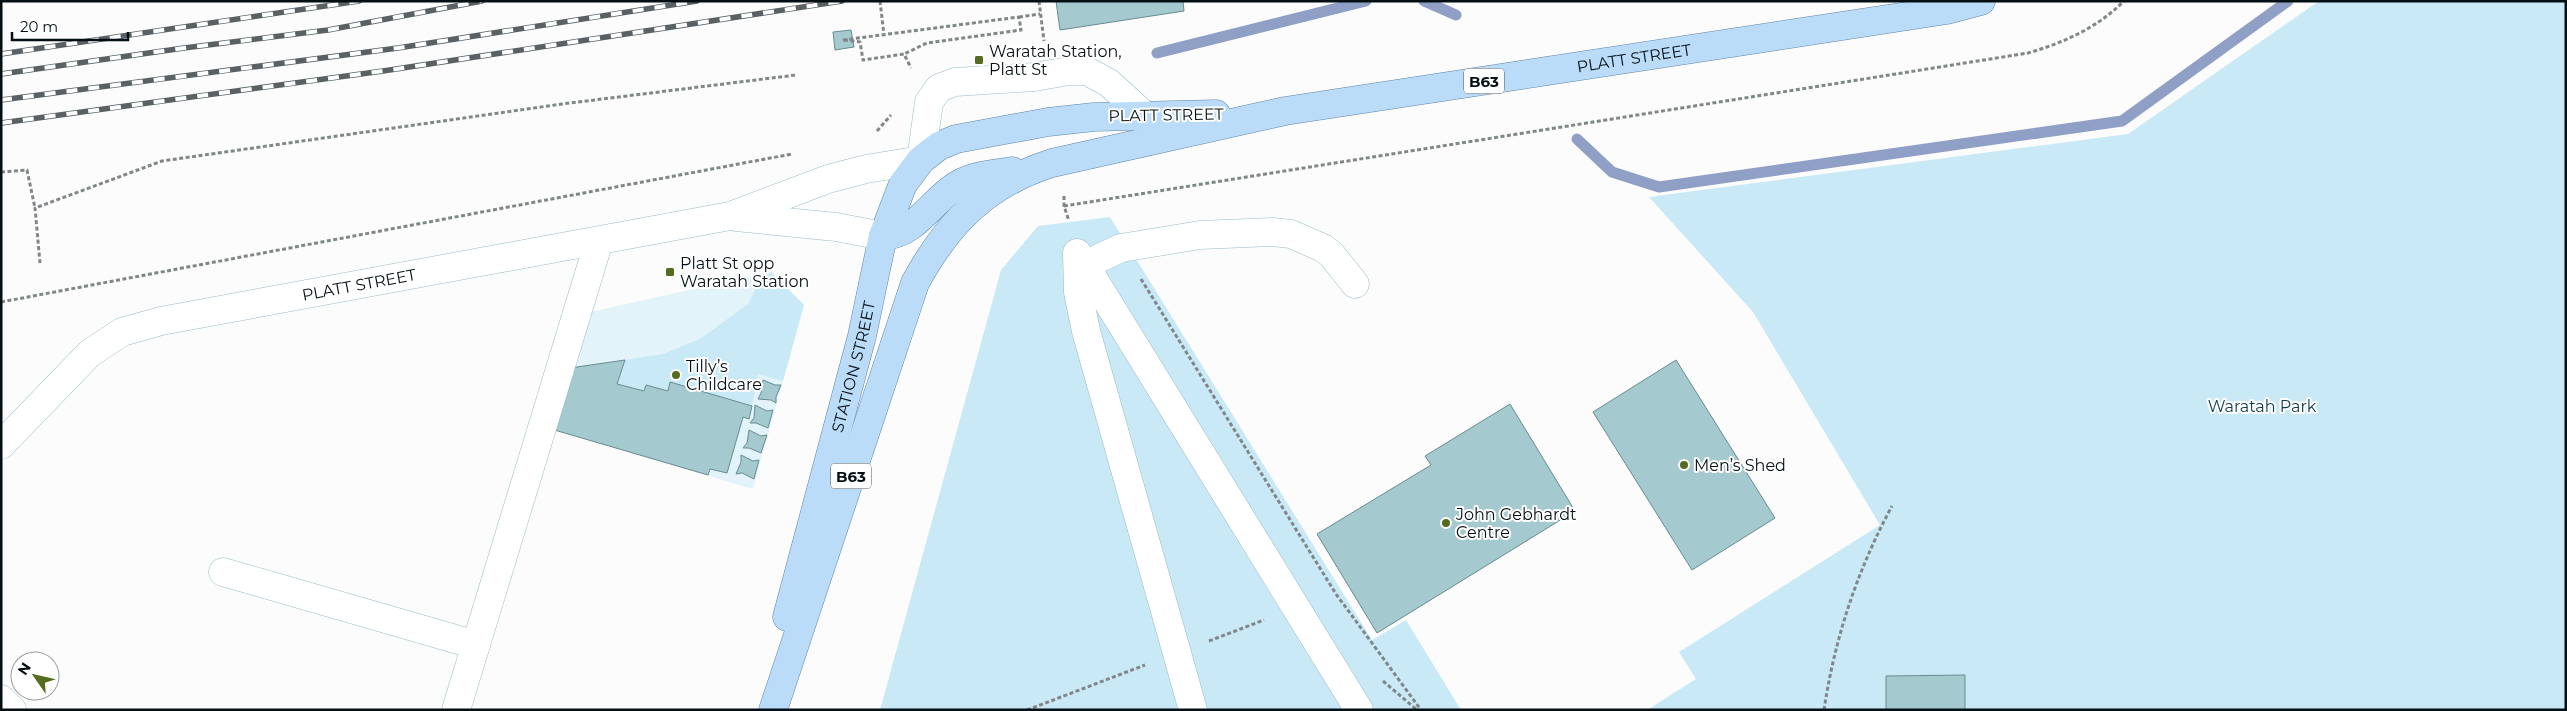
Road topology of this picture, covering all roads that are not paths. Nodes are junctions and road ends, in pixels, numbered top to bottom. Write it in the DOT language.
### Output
graph roads {
  1 [pos="1982,1"];
  2 [pos="1285,111"];
  3 [pos="1145,116"];
  4 [pos="1048,122"];
  5 [pos="921,160"];
  6 [pos="1054,163"];
  7 [pos="730,216"];
  8 [pos="883,236"];
  9 [pos="599,241"];
  10 [pos="1077,249"];
  11 [pos="1355,284"];
  12 [pos="11,430"];
  13 [pos="1,445"];
  14 [pos="223,572"];
  15 [pos="476,645"];
  16 [pos="1,700"];
  17 [pos="12,710"];
  18 [pos="456,710"];
  19 [pos="766,710"];
  20 [pos="773,710"];
  21 [pos="1193,710"];
  22 [pos="1359,710"];
  1 -- 2 [label="main road, PLATT STREET / B63"];
  2 -- 3 [label="main road, PLATT STREET / B63"];
  2 -- 6 [label="main road, PLATT STREET / B63"];
  3 -- 4 [label="main road, PLATT STREET / B63"];
  3 -- 5 [label="street"];
  4 -- 5 [label="main road, STATION STREET / B63"];
  5 -- 7 [label="street, PLATT STREET"];
  5 -- 8 [label="main road, STATION STREET / B63"];
  6 -- 8 [label="main road"];
  6 -- 20 [label="main road, STATION STREET / B63"];
  7 -- 8 [label="street, PLATT STREET"];
  7 -- 9 [label="street, PLATT STREET"];
  8 -- 19 [label="main road, STATION STREET / B63"];
  9 -- 12 [label="street, PLATT STREET"];
  9 -- 15 [label="street"];
  10 -- 21 [label="street"];
  11 -- 22 [label="street"];
  12 -- 13 [label="street, PLATT STREET"];
  14 -- 15 [label="street"];
  15 -- 18 [label="street"];
  16 -- 17 [label="street"];
}
